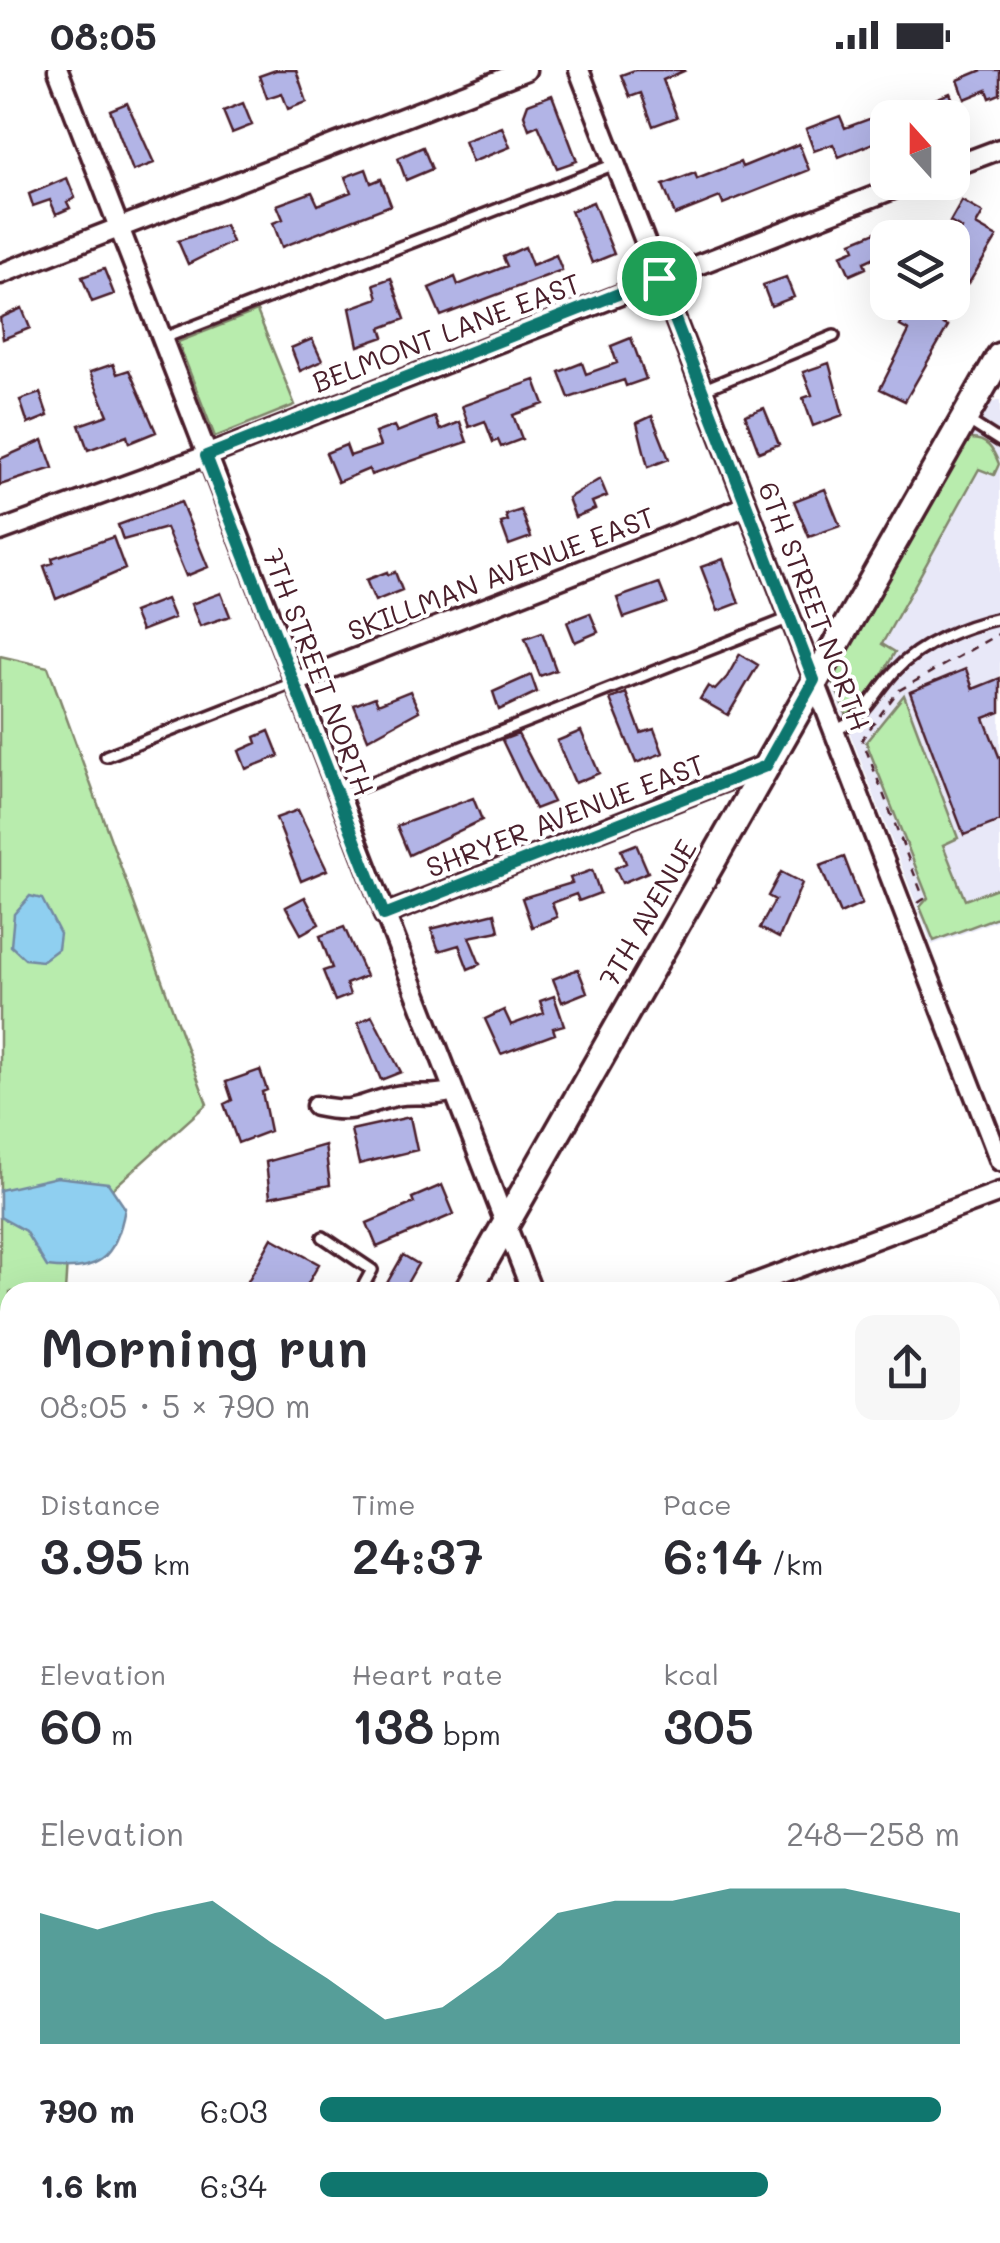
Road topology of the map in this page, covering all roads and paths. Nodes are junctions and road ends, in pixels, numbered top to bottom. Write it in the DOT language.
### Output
graph roads {
  1 [pos="58,70"];
  2 [pos="526,70"];
  3 [pos="579,70"];
  4 [pos="1000,149"];
  5 [pos="970,160"];
  6 [pos="616,164"];
  7 [pos="870,198"];
  8 [pos="118,228"];
  9 [pos="0,274"];
  10 [pos="659,278"];
  11 [pos="834,336"];
  12 [pos="161,339"];
  13 [pos="999,360"];
  14 [pos="702,390"];
  15 [pos="964,418"];
  16 [pos="1000,441"];
  17 [pos="206,456"];
  18 [pos="747,506"];
  19 [pos="0,531"];
  20 [pos="790,618"];
  21 [pos="1000,618"];
  22 [pos="1000,633"];
  23 [pos="814,680"];
  24 [pos="293,683"];
  25 [pos="834,731"];
  26 [pos="106,756"];
  27 [pos="766,766"];
  28 [pos="337,796"];
  29 [pos="904,913"];
  30 [pos="384,915"];
  31 [pos="452,1091"];
  32 [pos="316,1106"];
  33 [pos="1000,1161"];
  34 [pos="1000,1192"];
  35 [pos="504,1223"];
  36 [pos="322,1237"];
  37 [pos="365,1282"];
  38 [pos="472,1282"];
  39 [pos="528,1282"];
  40 [pos="759,1282"];
  1 -- 8 [label="street, 7TH STREET NORTH"];
  2 -- 8 [label="street"];
  3 -- 6 [label="street, 6TH STREET NORTH"];
  4 -- 5 [label="street"];
  6 -- 10 [label="street, 6TH STREET NORTH"];
  6 -- 12 [label="lane"];
  7 -- 10 [label="street, BELMONT LANE EAST"];
  8 -- 9 [label="street"];
  8 -- 12 [label="street, 7TH STREET NORTH"];
  10 -- 14 [label="street, 6TH STREET NORTH"];
  10 -- 17 [label="street, BELMONT LANE EAST"];
  11 -- 14 [label="lane"];
  12 -- 17 [label="street, 7TH STREET NORTH"];
  13 -- 15 [label="street, 7TH AVENUE"];
  14 -- 18 [label="street, 6TH STREET NORTH"];
  15 -- 16 [label="lane"];
  15 -- 23 [label="street, 7TH AVENUE"];
  17 -- 19 [label="street, BELMONT LANE EAST"];
  17 -- 24 [label="street, 7TH STREET NORTH"];
  18 -- 20 [label="street, 6TH STREET NORTH"];
  18 -- 24 [label="street, SKILLMAN AVENUE EAST"];
  20 -- 23 [label="street, 6TH STREET NORTH"];
  20 -- 28 [label="lane"];
  21 -- 25 [label="lane"];
  22 -- 29 [label="path"];
  23 -- 25 [label="street, 6TH STREET NORTH"];
  23 -- 27 [label="street, 7TH AVENUE"];
  24 -- 26 [label="lane, SKILLMAN AVENUE EAST"];
  24 -- 28 [label="street, 7TH STREET NORTH"];
  25 -- 29 [label="street, 6TH STREET NORTH"];
  27 -- 30 [label="street, SHRYER AVENUE EAST"];
  27 -- 35 [label="street, 7TH AVENUE"];
  28 -- 30 [label="street, 7TH STREET NORTH"];
  29 -- 33 [label="street, 6TH STREET NORTH"];
  30 -- 31 [label="street, 7TH STREET NORTH"];
  31 -- 32 [label="street"];
  31 -- 35 [label="street, 7TH STREET NORTH"];
  34 -- 40 [label="street"];
  35 -- 38 [label="street, 7TH AVENUE"];
  35 -- 39 [label="street, 7TH STREET NORTH"];
  36 -- 37 [label="lane"];
}
